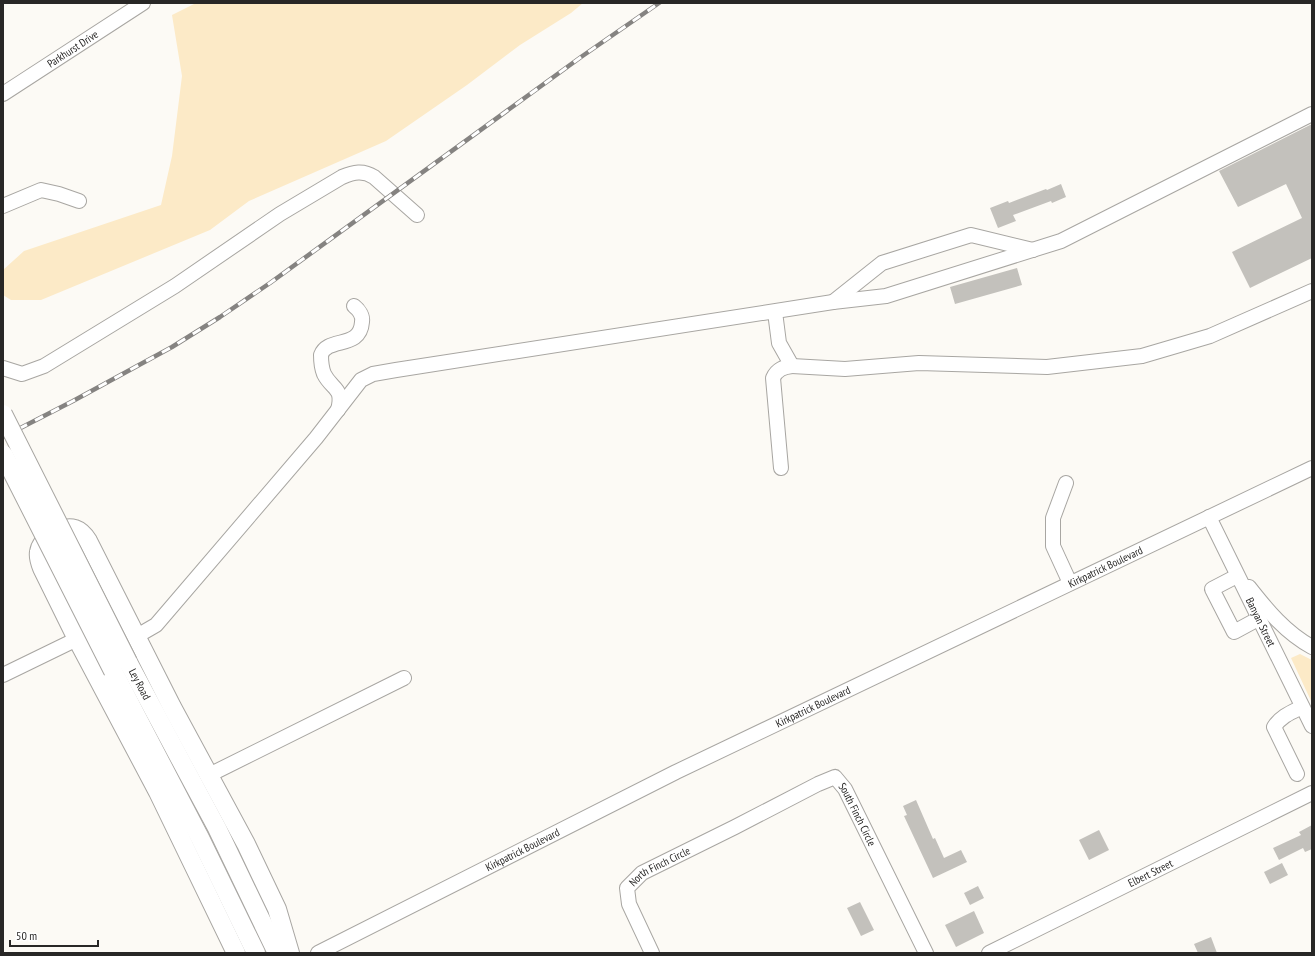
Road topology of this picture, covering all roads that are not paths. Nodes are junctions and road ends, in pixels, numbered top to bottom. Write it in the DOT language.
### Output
graph roads {
  1 [pos="143,3"];
  2 [pos="3,94"];
  3 [pos="1312,114"];
  4 [pos="79,201"];
  5 [pos="3,206"];
  6 [pos="417,215"];
  7 [pos="1034,250"];
  8 [pos="1312,291"];
  9 [pos="833,302"];
  10 [pos="354,306"];
  11 [pos="774,312"];
  12 [pos="792,366"];
  13 [pos="3,368"];
  14 [pos="361,380"];
  15 [pos="332,384"];
  16 [pos="338,410"];
  17 [pos="3,414"];
  18 [pos="3,454"];
  19 [pos="781,468"];
  20 [pos="1312,468"];
  21 [pos="1066,483"];
  22 [pos="1209,517"];
  23 [pos="1234,570"];
  24 [pos="1070,583"];
  25 [pos="1258,619"];
  26 [pos="137,636"];
  27 [pos="77,639"];
  28 [pos="1312,647"];
  29 [pos="120,666"];
  30 [pos="3,675"];
  31 [pos="404,678"];
  32 [pos="1302,707"];
  33 [pos="1312,726"];
  34 [pos="1297,774"];
  35 [pos="209,775"];
  36 [pos="1312,793"];
  37 [pos="714,837"];
  38 [pos="236,953"];
  39 [pos="256,953"];
  40 [pos="277,953"];
  41 [pos="290,953"];
  42 [pos="318,953"];
  43 [pos="652,953"];
  44 [pos="926,953"];
  45 [pos="989,953"];
  1 -- 2 [label="street, Parkhurst Drive"];
  3 -- 7 [label="street"];
  4 -- 5 [label="street"];
  6 -- 13 [label="street"];
  7 -- 9 [label="street"];
  7 -- 9 [label="street"];
  8 -- 12 [label="street"];
  9 -- 11 [label="street"];
  10 -- 15 [label="street"];
  11 -- 12 [label="street"];
  11 -- 14 [label="street"];
  12 -- 19 [label="street"];
  14 -- 15 [label="street"];
  14 -- 16 [label="street"];
  15 -- 16 [label="street"];
  16 -- 26 [label="street"];
  17 -- 29 [label="main road, Ley Road, bridge"];
  18 -- 29 [label="main road, Ley Road, bridge"];
  20 -- 22 [label="street, Kirkpatrick Boulevard"];
  21 -- 24 [label="street"];
  22 -- 23 [label="street, Banyan Street"];
  22 -- 24 [label="street, Kirkpatrick Boulevard"];
  23 -- 25 [label="street, Banyan Street"];
  23 -- 25 [label="street"];
  23 -- 28 [label="street"];
  24 -- 42 [label="street, Kirkpatrick Boulevard"];
  25 -- 32 [label="street, Banyan Street"];
  26 -- 27 [label="main road"];
  26 -- 35 [label="main road"];
  27 -- 30 [label="street"];
  27 -- 38 [label="main road"];
  29 -- 39 [label="main road, Ley Road"];
  29 -- 40 [label="main road, Ley Road"];
  31 -- 35 [label="street"];
  32 -- 33 [label="street, Banyan Street"];
  32 -- 34 [label="street"];
  35 -- 41 [label="main road"];
  36 -- 45 [label="street, Elbert Street"];
  37 -- 43 [label="street, North Finch Circle"];
  37 -- 44 [label="street, South Finch Circle"];
}
